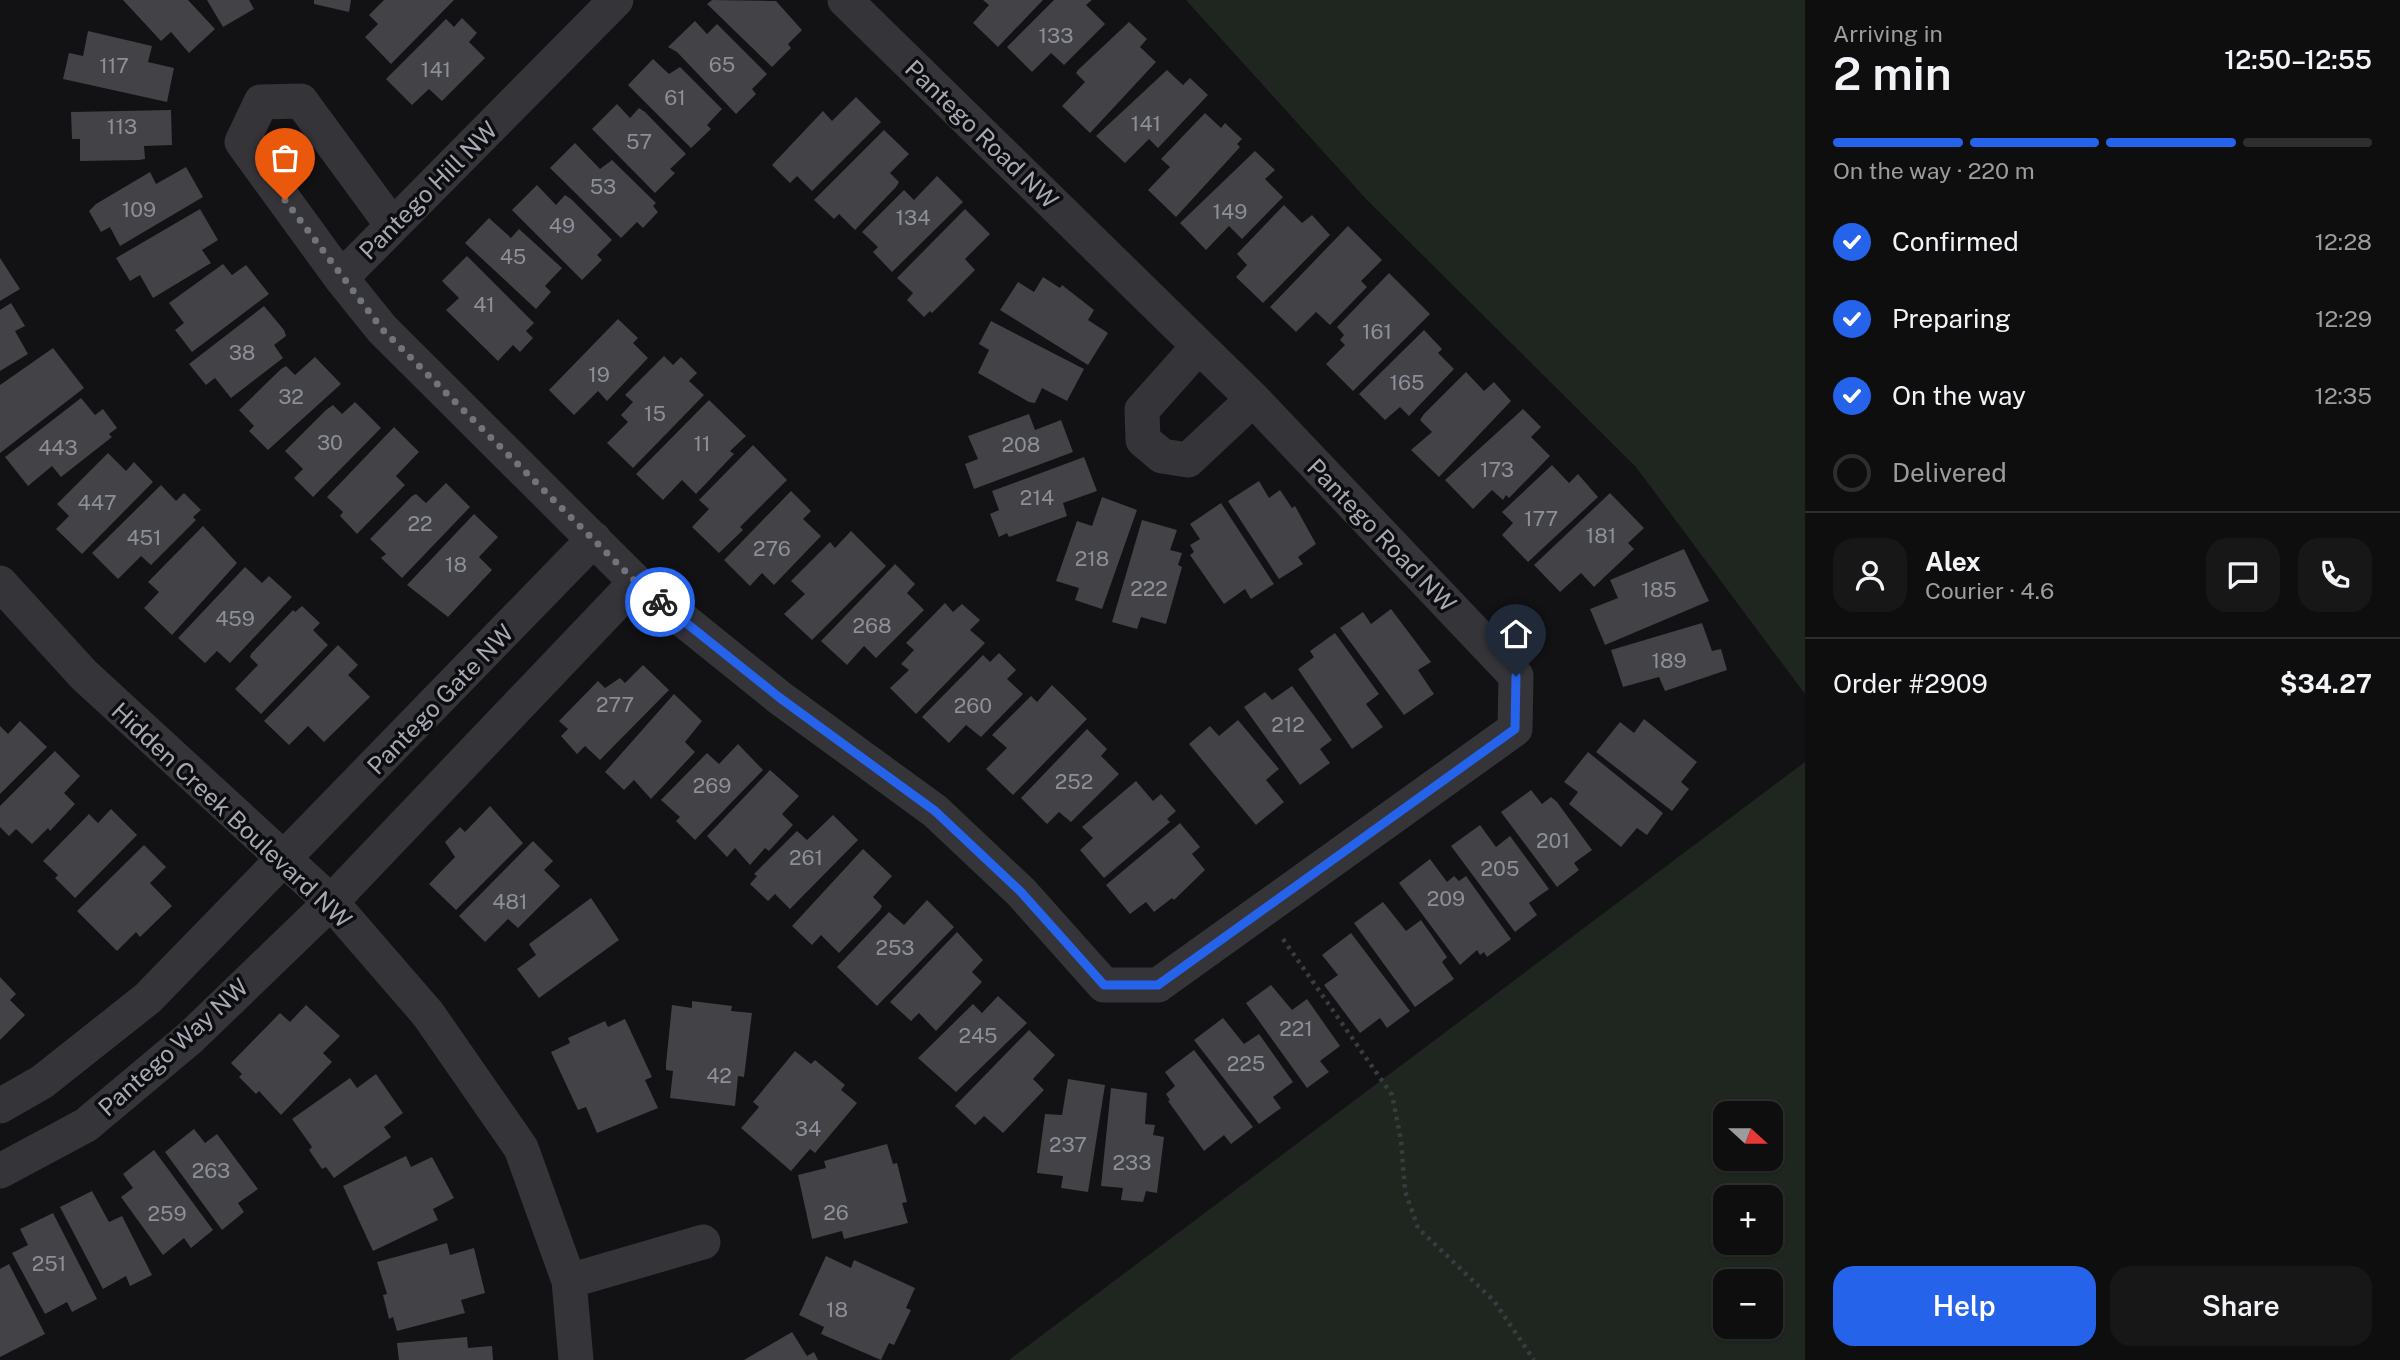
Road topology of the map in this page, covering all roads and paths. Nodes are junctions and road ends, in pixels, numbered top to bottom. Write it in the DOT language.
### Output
graph roads {
  1 [pos="616,0"];
  2 [pos="845,0"];
  3 [pos="392,225"];
  4 [pos="341,278"];
  5 [pos="1199,346"];
  6 [pos="1253,399"];
  7 [pos="615,561"];
  8 [pos="0,583"];
  9 [pos="285,858"];
  10 [pos="331,902"];
  11 [pos="1262,910"];
  12 [pos="0,1106"];
  13 [pos="0,1171"];
  14 [pos="703,1242"];
  15 [pos="569,1281"];
  16 [pos="576,1360"];
  17 [pos="1534,1360"];
  1 -- 3 [label="street, Pantego Hill NW"];
  2 -- 5 [label="street, Pantego Road NW"];
  3 -- 4 [label="street, Pantego Hill NW"];
  3 -- 4 [label="street"];
  4 -- 7 [label="street, Pantego Hill NW"];
  5 -- 6 [label="street, Pantego Road NW"];
  5 -- 6 [label="street"];
  6 -- 11 [label="street, Pantego Road NW"];
  7 -- 9 [label="street, Pantego Gate NW"];
  7 -- 10 [label="street"];
  7 -- 11 [label="street, Pantego Road NW"];
  8 -- 9 [label="street, Hidden Creek Boulevard NW"];
  9 -- 10 [label="street, Hidden Creek Boulevard NW"];
  9 -- 12 [label="street"];
  10 -- 13 [label="street, Pantego Way NW"];
  10 -- 15 [label="street, Hidden Creek Boulevard NW"];
  11 -- 17 [label="path"];
  14 -- 15 [label="street"];
  15 -- 16 [label="street, Hidden Creek Boulevard NW"];
}
